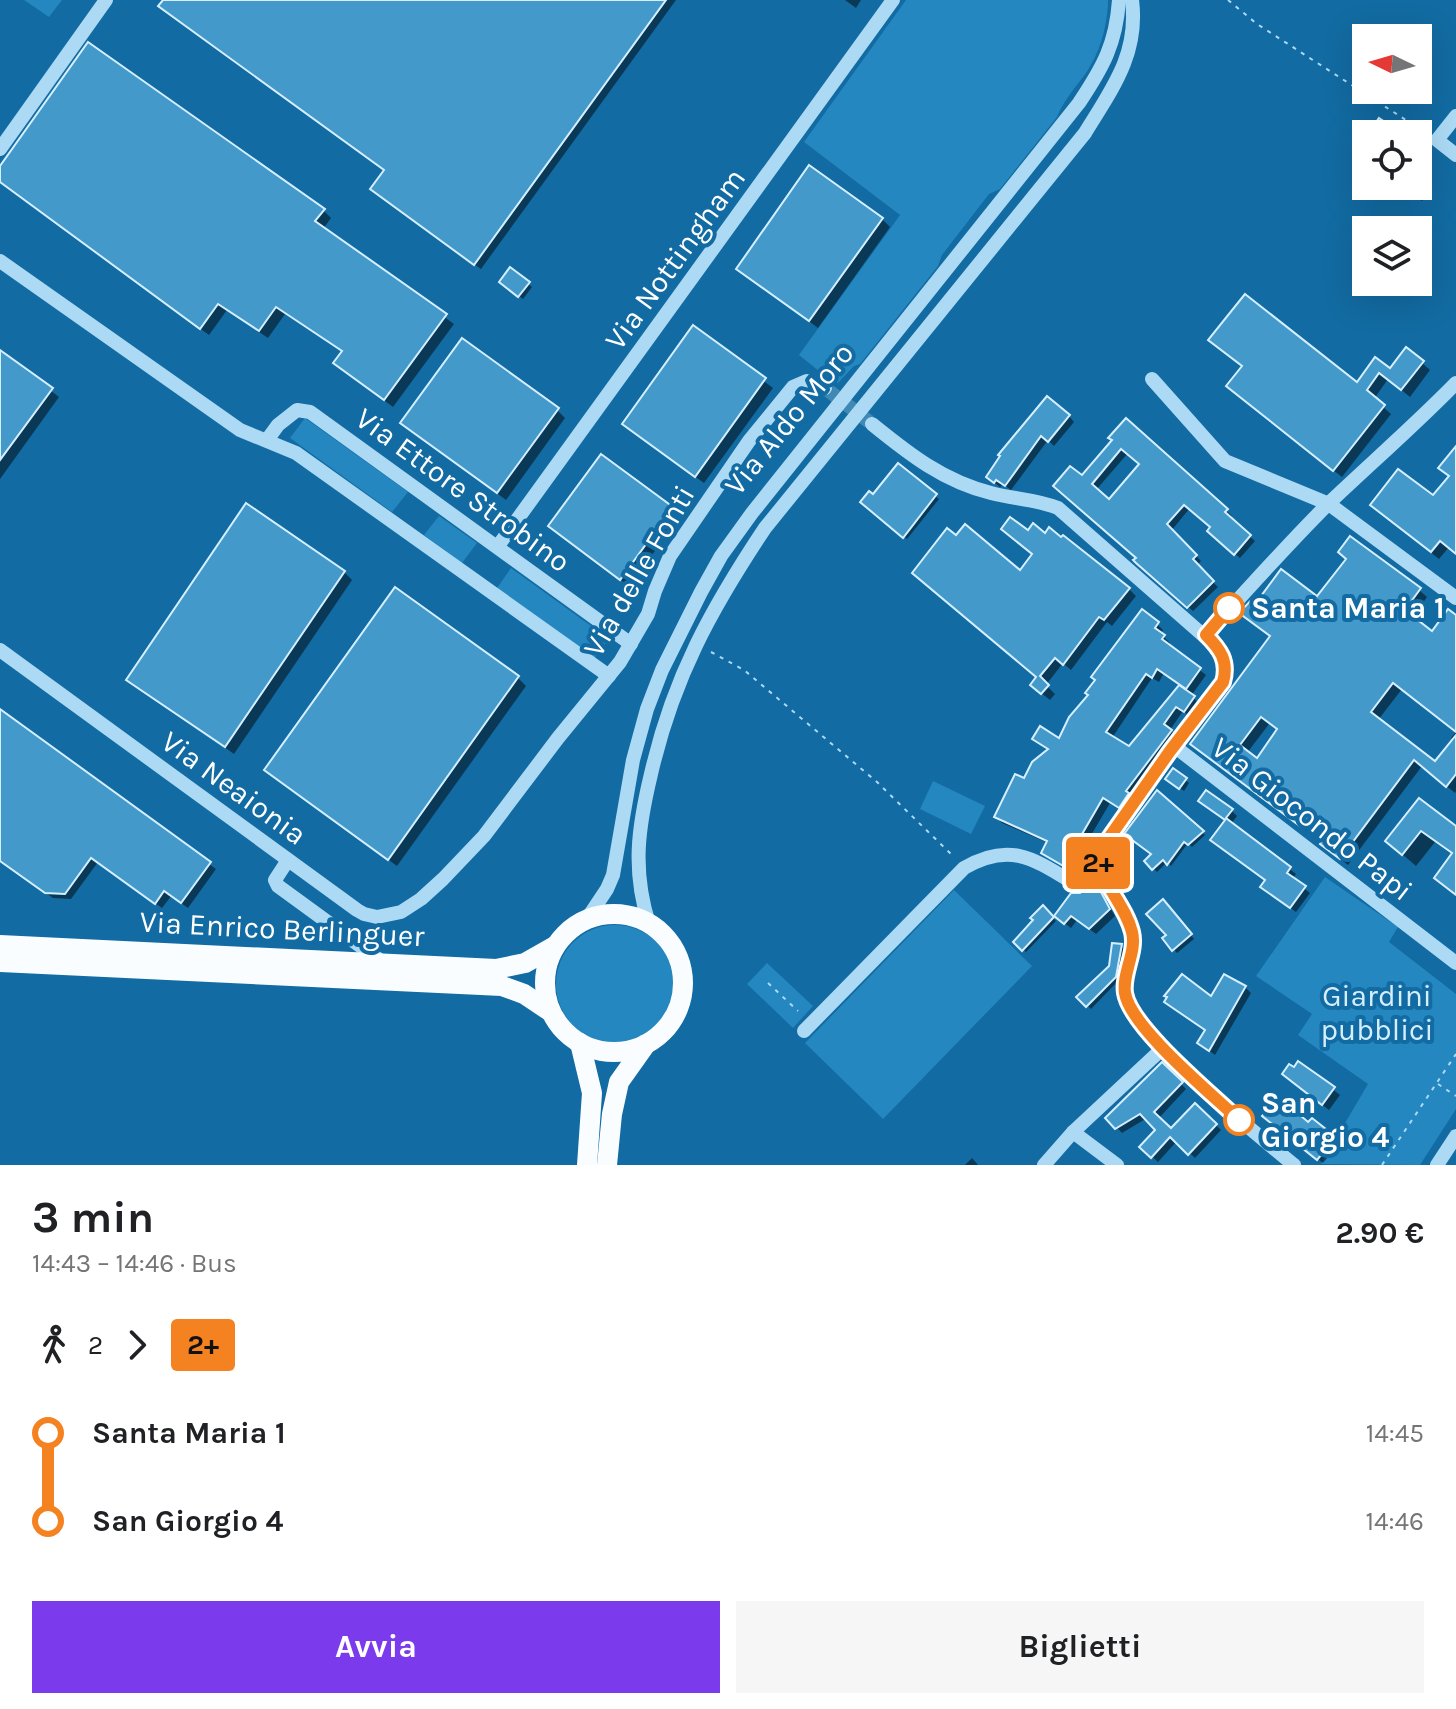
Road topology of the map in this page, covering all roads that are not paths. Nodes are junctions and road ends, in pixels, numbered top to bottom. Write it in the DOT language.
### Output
graph roads {
  1 [pos="106,0"];
  2 [pos="893,0"];
  3 [pos="1119,0"];
  4 [pos="1132,0"];
  5 [pos="1456,116"];
  6 [pos="0,149"];
  7 [pos="1456,155"];
  8 [pos="0,261"];
  9 [pos="1152,379"];
  10 [pos="1456,383"];
  11 [pos="825,388"];
  12 [pos="872,424"];
  13 [pos="267,440"];
  14 [pos="1329,504"];
  15 [pos="498,546"];
  16 [pos="1456,598"];
  17 [pos="1206,635"];
  18 [pos="631,644"];
  19 [pos="0,650"];
  20 [pos="609,676"];
  21 [pos="1174,746"];
  22 [pos="1097,855"];
  23 [pos="288,860"];
  24 [pos="443,879"];
  25 [pos="587,919"];
  26 [pos="649,924"];
  27 [pos="0,945"];
  28 [pos="555,946"];
  29 [pos="0,962"];
  30 [pos="1456,963"];
  31 [pos="385,964"];
  32 [pos="551,1012"];
  33 [pos="804,1031"];
  34 [pos="580,1043"];
  35 [pos="646,1044"];
  36 [pos="1163,1048"];
  37 [pos="1073,1132"];
  38 [pos="1456,1136"];
  39 [pos="587,1165"];
  40 [pos="607,1165"];
  41 [pos="1044,1165"];
  42 [pos="1117,1165"];
  43 [pos="1294,1165"];
  44 [pos="1437,1165"];
  1 -- 6 [label="street"];
  2 -- 15 [label="street, Via Nottingham"];
  3 -- 25 [label="street, Via Aldo Moro"];
  4 -- 26 [label="street, Via Aldo Moro"];
  5 -- 7 [label="street"];
  8 -- 13 [label="street"];
  9 -- 14 [label="street"];
  10 -- 14 [label="street"];
  11 -- 18 [label="street, Via delle Fonti"];
  12 -- 17 [label="street"];
  13 -- 15 [label="street, Via Ettore Strobino"];
  13 -- 20 [label="street"];
  14 -- 16 [label="street"];
  14 -- 17 [label="street"];
  15 -- 18 [label="street, Via Ettore Strobino"];
  17 -- 21 [label="street"];
  18 -- 20 [label="street, Via delle Fonti"];
  19 -- 23 [label="street, Via Neaionia"];
  20 -- 24 [label="street, Via delle Fonti"];
  21 -- 22 [label="street"];
  21 -- 30 [label="street, Via Giocondo Papi"];
  22 -- 33 [label="street"];
  22 -- 36 [label="street"];
  23 -- 24 [label="street, Via Neaionia"];
  23 -- 31 [label="street"];
  25 -- 26 [label="main road"];
  25 -- 28 [label="main road"];
  26 -- 35 [label="main road"];
  27 -- 31 [label="main road, Via Enrico Berlinguer"];
  28 -- 31 [label="main road, Via Enrico Berlinguer"];
  28 -- 32 [label="main road"];
  29 -- 32 [label="main road, Via Enrico Berlinguer"];
  32 -- 34 [label="main road"];
  34 -- 35 [label="main road"];
  34 -- 39 [label="main road"];
  35 -- 40 [label="main road"];
  36 -- 37 [label="street"];
  36 -- 43 [label="street"];
  37 -- 41 [label="street"];
  37 -- 42 [label="street"];
  38 -- 44 [label="street"];
}
